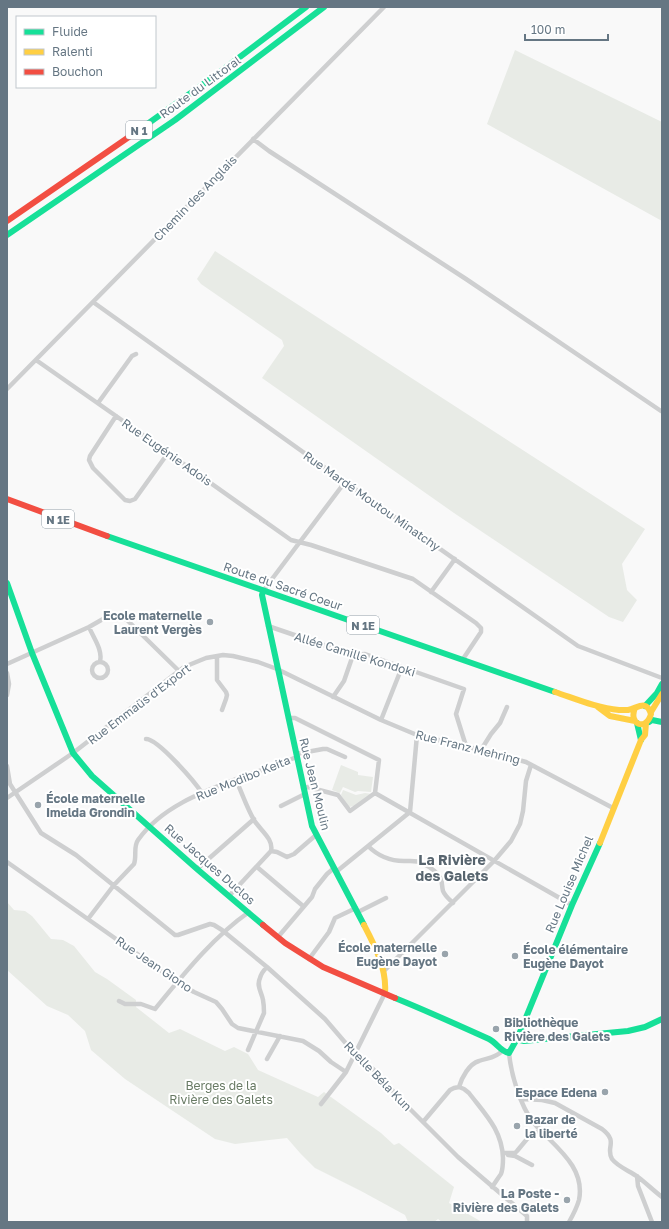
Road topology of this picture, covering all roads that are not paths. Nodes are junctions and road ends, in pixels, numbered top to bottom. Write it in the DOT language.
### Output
graph roads {
  1 [pos="306,7"];
  2 [pos="324,7"];
  3 [pos="384,7"];
  4 [pos="253,139"];
  5 [pos="7,221"];
  6 [pos="7,235"];
  7 [pos="93,302"];
  8 [pos="136,354"];
  9 [pos="36,360"];
  10 [pos="7,389"];
  11 [pos="98,403"];
  12 [pos="661,411"];
  13 [pos="116,416"];
  14 [pos="168,453"];
  15 [pos="345,482"];
  16 [pos="7,499"];
  17 [pos="299,542"];
  18 [pos="455,559"];
  19 [pos="7,583"];
  20 [pos="263,591"];
  21 [pos="431,592"];
  22 [pos="268,626"];
  23 [pos="89,627"];
  24 [pos="32,653"];
  25 [pos="353,655"];
  26 [pos="217,656"];
  27 [pos="463,659"];
  28 [pos="100,662"];
  29 [pos="7,664"];
  30 [pos="402,667"];
  31 [pos="277,669"];
  32 [pos="178,671"];
  33 [pos="7,673"];
  34 [pos="662,678"];
  35 [pos="662,684"];
  36 [pos="662,694"];
  37 [pos="7,695"];
  38 [pos="333,697"];
  39 [pos="645,706"];
  40 [pos="507,707"];
  41 [pos="598,707"];
  42 [pos="635,708"];
  43 [pos="222,710"];
  44 [pos="651,713"];
  45 [pos="288,718"];
  46 [pos="381,720"];
  47 [pos="662,721"];
  48 [pos="636,722"];
  49 [pos="647,723"];
  50 [pos="417,735"];
  51 [pos="146,739"];
  52 [pos="641,740"];
  53 [pos="466,746"];
  54 [pos="481,750"];
  55 [pos="73,754"];
  56 [pos="296,756"];
  57 [pos="345,757"];
  58 [pos="532,765"];
  59 [pos="7,766"];
  60 [pos="236,780"];
  61 [pos="304,791"];
  62 [pos="15,793"];
  63 [pos="202,793"];
  64 [pos="375,793"];
  65 [pos="7,798"];
  66 [pos="281,806"];
  67 [pos="613,808"];
  68 [pos="410,812"];
  69 [pos="254,819"];
  70 [pos="150,827"];
  71 [pos="316,835"];
  72 [pos="368,846"];
  73 [pos="272,851"];
  74 [pos="494,861"];
  75 [pos="7,862"];
  76 [pos="257,867"];
  77 [pos="197,869"];
  78 [pos="335,870"];
  79 [pos="114,885"];
  80 [pos="229,896"];
  81 [pos="386,898"];
  82 [pos="453,903"];
  83 [pos="572,905"];
  84 [pos="303,906"];
  85 [pos="357,910"];
  86 [pos="249,912"];
  87 [pos="88,919"];
  88 [pos="224,932"];
  89 [pos="278,937"];
  90 [pos="310,959"];
  91 [pos="267,967"];
  92 [pos="384,971"];
  93 [pos="177,982"];
  94 [pos="385,993"];
  95 [pos="119,1001"];
  96 [pos="662,1019"];
  97 [pos="256,1031"];
  98 [pos="280,1036"];
  99 [pos="518,1037"];
  100 [pos="248,1050"];
  101 [pos="502,1051"];
  102 [pos="509,1053"];
  103 [pos="355,1054"];
  104 [pos="267,1059"];
  105 [pos="346,1072"];
  106 [pos="459,1087"];
  107 [pos="521,1099"];
  108 [pos="321,1104"];
  109 [pos="423,1122"];
  110 [pos="540,1128"];
  111 [pos="503,1154"];
  112 [pos="532,1165"];
  113 [pos="637,1176"];
  114 [pos="492,1187"];
  115 [pos="662,1197"];
  116 [pos="527,1222"];
  117 [pos="569,1222"];
  118 [pos="652,1222"];
  1 -- 5 [label="main road, Route du Littoral / N 1"];
  2 -- 6 [label="main road, Route du Littoral / N 1"];
  3 -- 4 [label="street, Chemin des Anglais"];
  4 -- 7 [label="street, Chemin des Anglais"];
  4 -- 12 [label="street"];
  7 -- 9 [label="street, Chemin des Anglais"];
  7 -- 15 [label="street, Rue Mardé Moutou Minatchy"];
  8 -- 11 [label="street"];
  9 -- 10 [label="street, Chemin des Anglais"];
  9 -- 11 [label="street, Rue Eugénie Adois"];
  11 -- 13 [label="street, Rue Eugénie Adois"];
  13 -- 14 [label="street, Rue Eugénie Adois"];
  13 -- 14 [label="street"];
  14 -- 17 [label="street, Rue Eugénie Adois"];
  15 -- 17 [label="street"];
  15 -- 18 [label="street, Rue Mardé Moutou Minatchy"];
  16 -- 20 [label="main road, Route du Sacré Coeur / N 1E"];
  17 -- 20 [label="street"];
  17 -- 21 [label="street, Rue Eugénie Adois"];
  18 -- 21 [label="street"];
  18 -- 34 [label="street, Rue Mardé Moutou Minatchy"];
  19 -- 24 [label="main road, Rue Jacques Duclos"];
  20 -- 22 [label="main road, Rue Jean Moulin"];
  20 -- 27 [label="main road, Route du Sacré Coeur / N 1E"];
  21 -- 27 [label="street, Rue Eugénie Adois"];
  22 -- 25 [label="street, Allée Camille Kondoki"];
  22 -- 31 [label="main road, Rue Jean Moulin"];
  23 -- 24 [label="street"];
  23 -- 28 [label="street"];
  23 -- 32 [label="street"];
  24 -- 29 [label="street"];
  24 -- 55 [label="main road, Rue Jacques Duclos"];
  25 -- 30 [label="street, Allée Camille Kondoki"];
  25 -- 38 [label="street"];
  26 -- 31 [label="street, Rue Emmaüs d'Export"];
  26 -- 32 [label="street, Rue Emmaüs d'Export"];
  26 -- 43 [label="street"];
  27 -- 41 [label="main road, Route du Sacré Coeur / N 1E"];
  30 -- 46 [label="street"];
  30 -- 53 [label="street, Allée Camille Kondoki"];
  31 -- 38 [label="street, Rue Franz Mehring"];
  31 -- 45 [label="main road, Rue Jean Moulin"];
  32 -- 55 [label="street, Rue Emmaüs d'Export"];
  33 -- 37 [label="street"];
  35 -- 39 [label="main road"];
  36 -- 44 [label="main road"];
  38 -- 46 [label="street, Rue Franz Mehring"];
  39 -- 42 [label="main road"];
  39 -- 44 [label="main road"];
  40 -- 54 [label="street"];
  41 -- 42 [label="main road, Route du Sacré Coeur / N 1E"];
  41 -- 48 [label="main road, Route du Sacré Coeur / N 1E"];
  42 -- 48 [label="main road"];
  44 -- 47 [label="main road"];
  44 -- 49 [label="main road"];
  45 -- 56 [label="main road, Rue Jean Moulin"];
  45 -- 64 [label="street"];
  46 -- 50 [label="street, Rue Franz Mehring"];
  47 -- 49 [label="main road"];
  48 -- 49 [label="main road"];
  48 -- 52 [label="main road"];
  49 -- 52 [label="main road, Rue Louise Michel"];
  50 -- 53 [label="street, Rue Franz Mehring"];
  50 -- 68 [label="street"];
  51 -- 63 [label="street"];
  52 -- 67 [label="main road, Rue Louise Michel"];
  53 -- 54 [label="street, Rue Franz Mehring"];
  54 -- 58 [label="street, Rue Franz Mehring"];
  55 -- 62 [label="street, Rue Emmaüs d'Export"];
  55 -- 70 [label="main road, Rue Jacques Duclos"];
  56 -- 57 [label="street, Rue Modibo Keita"];
  56 -- 60 [label="street, Rue Modibo Keita"];
  56 -- 61 [label="main road, Rue Jean Moulin"];
  58 -- 67 [label="street, Rue Franz Mehring"];
  58 -- 74 [label="street"];
  59 -- 62 [label="street"];
  60 -- 63 [label="street, Rue Modibo Keita"];
  60 -- 69 [label="street"];
  61 -- 64 [label="street"];
  61 -- 66 [label="street"];
  61 -- 71 [label="main road, Rue Jean Moulin"];
  62 -- 65 [label="street, Rue Emmaüs d'Export"];
  62 -- 79 [label="street"];
  63 -- 70 [label="street, Rue Modibo Keita"];
  64 -- 68 [label="street"];
  67 -- 83 [label="main road, Rue Louise Michel"];
  68 -- 72 [label="street"];
  68 -- 74 [label="street"];
  69 -- 73 [label="street"];
  69 -- 77 [label="street"];
  70 -- 77 [label="main road, Rue Jacques Duclos"];
  70 -- 79 [label="street, Rue Modibo Keita"];
  71 -- 73 [label="street"];
  71 -- 78 [label="main road, Rue Jean Moulin"];
  72 -- 78 [label="street"];
  72 -- 82 [label="street"];
  73 -- 76 [label="street"];
  74 -- 82 [label="street"];
  74 -- 83 [label="street"];
  75 -- 87 [label="street, Rue Jean Giono"];
  76 -- 80 [label="street"];
  76 -- 84 [label="street"];
  77 -- 80 [label="main road, Rue Jacques Duclos"];
  78 -- 84 [label="street"];
  78 -- 85 [label="main road, Rue Jean Moulin"];
  79 -- 87 [label="street, Rue Modibo Keita"];
  79 -- 88 [label="street, Ruelle Béla Kun"];
  80 -- 86 [label="main road, Rue Jacques Duclos"];
  81 -- 85 [label="street"];
  82 -- 92 [label="street"];
  83 -- 99 [label="main road, Rue Louise Michel"];
  84 -- 89 [label="street"];
  85 -- 90 [label="street"];
  85 -- 92 [label="main road, Rue Jean Moulin"];
  86 -- 88 [label="street"];
  86 -- 89 [label="main road, Rue Jacques Duclos"];
  87 -- 93 [label="street, Rue Jean Giono"];
  88 -- 91 [label="street, Ruelle Béla Kun"];
  88 -- 93 [label="street"];
  89 -- 90 [label="main road, Rue Jacques Duclos"];
  90 -- 94 [label="main road, Rue Jacques Duclos"];
  91 -- 97 [label="street"];
  91 -- 103 [label="street, Ruelle Béla Kun"];
  92 -- 94 [label="main road, Rue Jean Moulin"];
  93 -- 95 [label="street"];
  93 -- 97 [label="street, Rue Jean Giono"];
  94 -- 101 [label="main road, Rue Jacques Duclos"];
  94 -- 103 [label="street"];
  96 -- 99 [label="main road"];
  97 -- 98 [label="street, Rue Jean Giono"];
  97 -- 100 [label="street"];
  98 -- 104 [label="street"];
  98 -- 105 [label="street, Rue Jean Giono"];
  99 -- 102 [label="main road, Rue Louise Michel"];
  101 -- 102 [label="main road, Rue Jacques Duclos"];
  101 -- 106 [label="street"];
  102 -- 107 [label="street"];
  103 -- 105 [label="street"];
  103 -- 109 [label="street, Ruelle Béla Kun"];
  105 -- 108 [label="street"];
  106 -- 109 [label="street"];
  106 -- 111 [label="street"];
  107 -- 110 [label="street"];
  107 -- 113 [label="street"];
  109 -- 114 [label="street, Ruelle Béla Kun"];
  110 -- 111 [label="street"];
  110 -- 117 [label="street"];
  111 -- 112 [label="street"];
  111 -- 114 [label="street"];
  113 -- 115 [label="street"];
  113 -- 118 [label="street"];
  114 -- 116 [label="street, Ruelle Béla Kun"];
}
